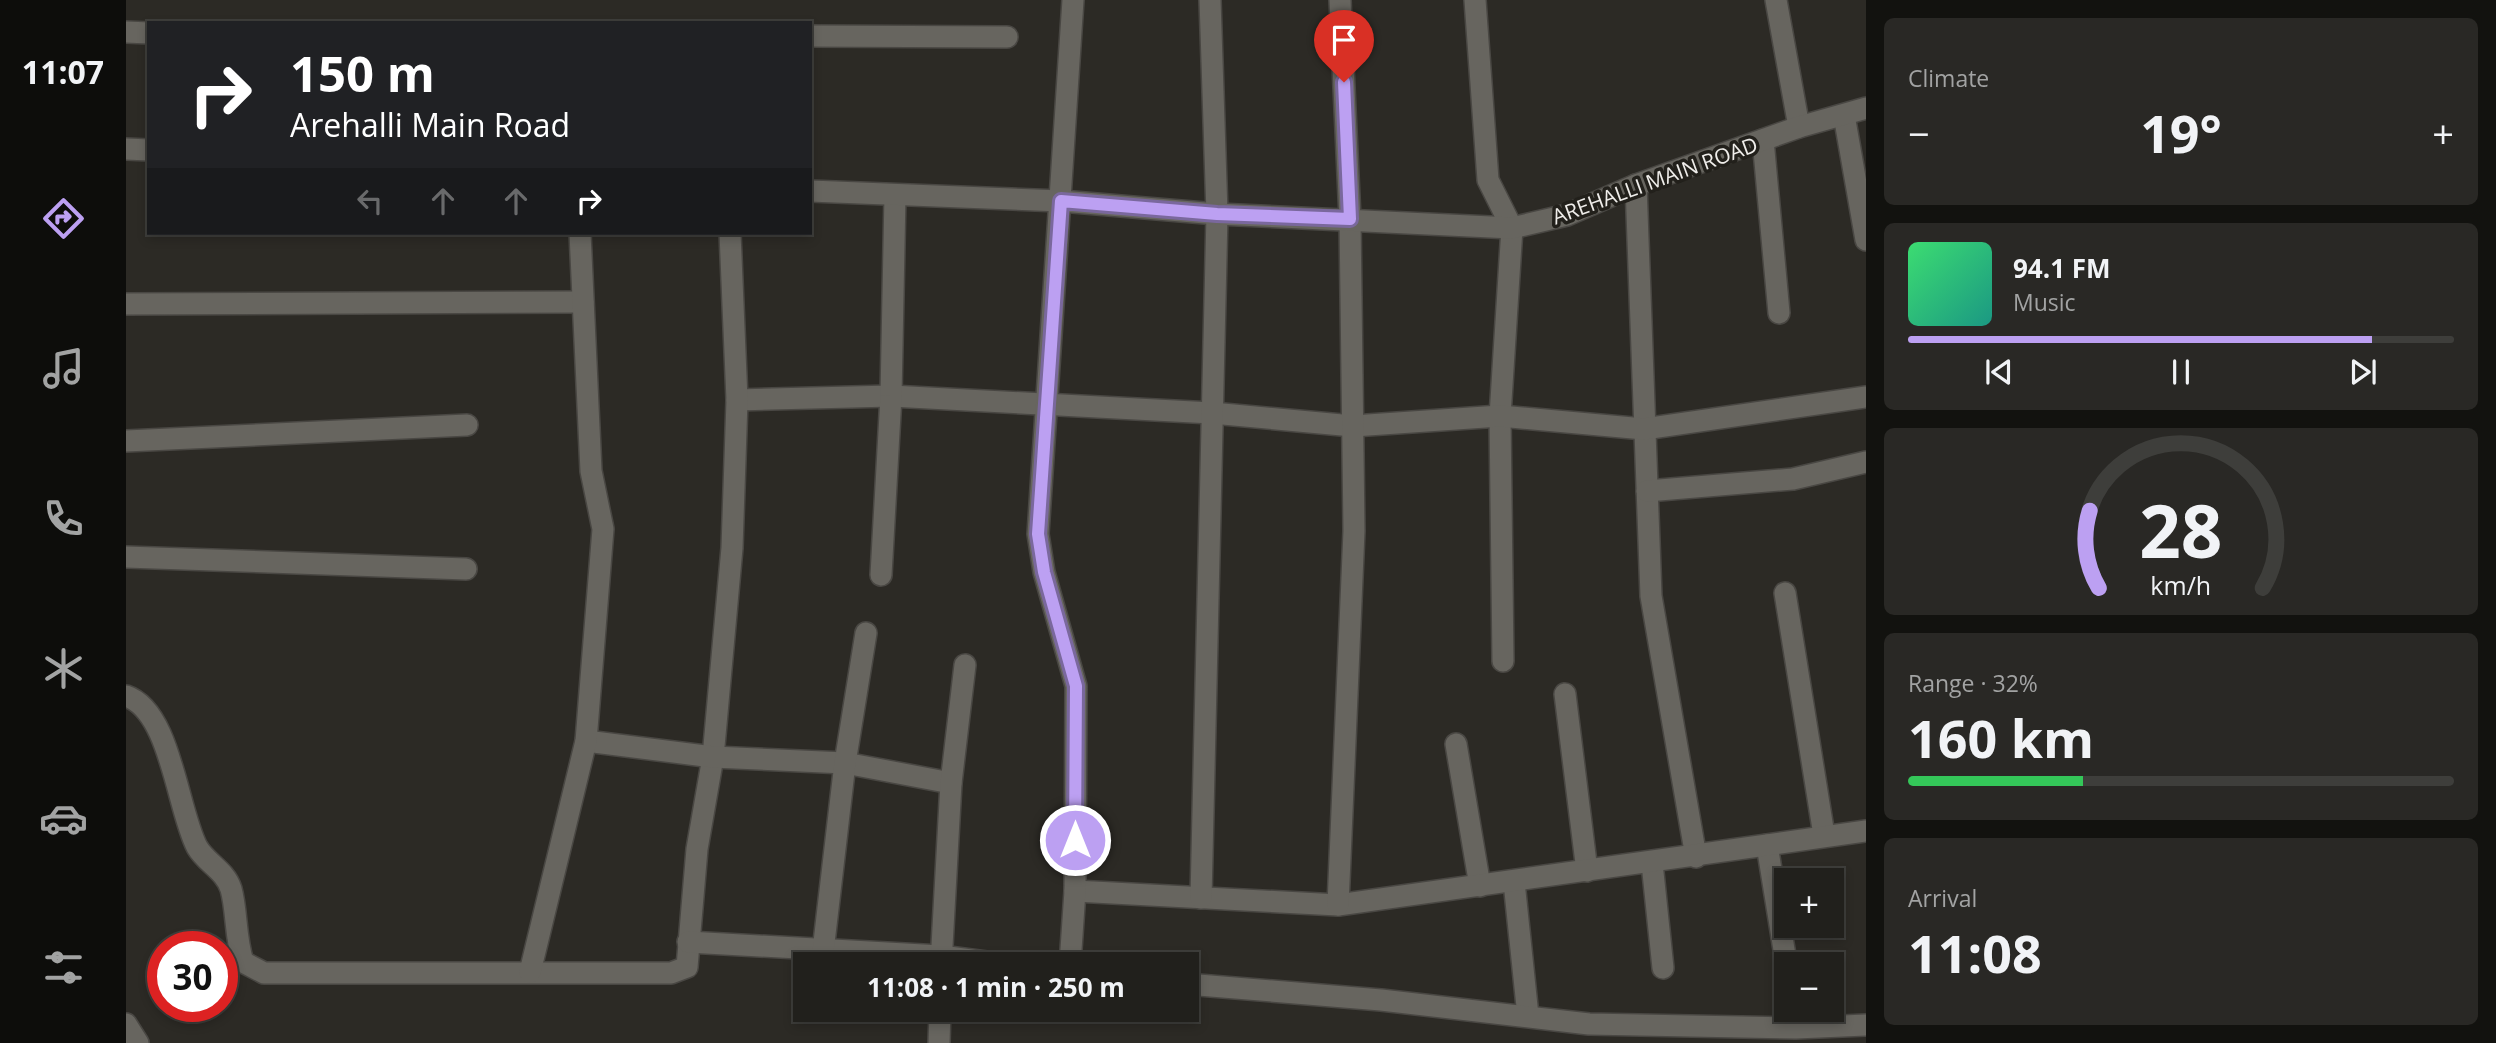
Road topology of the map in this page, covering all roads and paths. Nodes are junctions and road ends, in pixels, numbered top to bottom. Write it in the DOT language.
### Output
graph roads {
  1 [pos="1073,0"];
  2 [pos="1210,0"];
  3 [pos="1340,0"];
  4 [pos="1475,0"];
  5 [pos="1776,0"];
  6 [pos="126,32"];
  7 [pos="147,33"];
  8 [pos="812,36"];
  9 [pos="1007,37"];
  10 [pos="1866,108"];
  11 [pos="1844,115"];
  12 [pos="1798,127"];
  13 [pos="1763,140"];
  14 [pos="126,149"];
  15 [pos="147,150"];
  16 [pos="1636,186"];
  17 [pos="812,191"];
  18 [pos="895,195"];
  19 [pos="1061,201"];
  20 [pos="1217,214"];
  21 [pos="1350,219"];
  22 [pos="1512,228"];
  23 [pos="580,235"];
  24 [pos="730,235"];
  25 [pos="1866,240"];
  26 [pos="583,302"];
  27 [pos="126,304"];
  28 [pos="1779,313"];
  29 [pos="891,396"];
  30 [pos="1866,397"];
  31 [pos="737,400"];
  32 [pos="1045,404"];
  33 [pos="1212,413"];
  34 [pos="1500,416"];
  35 [pos="467,425"];
  36 [pos="1353,426"];
  37 [pos="1644,429"];
  38 [pos="126,441"];
  39 [pos="1866,461"];
  40 [pos="1647,491"];
  41 [pos="126,557"];
  42 [pos="466,569"];
  43 [pos="881,575"];
  44 [pos="1785,593"];
  45 [pos="866,633"];
  46 [pos="1503,661"];
  47 [pos="965,665"];
  48 [pos="1565,694"];
  49 [pos="126,696"];
  50 [pos="586,741"];
  51 [pos="1456,744"];
  52 [pos="713,757"];
  53 [pos="845,763"];
  54 [pos="951,783"];
  55 [pos="1866,831"];
  56 [pos="1824,835"];
  57 [pos="1767,845"];
  58 [pos="1696,857"];
  59 [pos="1652,863"];
  60 [pos="1587,872"];
  61 [pos="1514,882"];
  62 [pos="1480,886"];
  63 [pos="1075,891"];
  64 [pos="1201,898"];
  65 [pos="1339,905"];
  66 [pos="688,942"];
  67 [pos="823,950"];
  68 [pos="847,952"];
  69 [pos="941,952"];
  70 [pos="1071,952"];
  71 [pos="1784,952"];
  72 [pos="1663,968"];
  73 [pos="530,972"];
  74 [pos="1199,985"];
  75 [pos="1528,1016"];
  76 [pos="1774,1020"];
  77 [pos="940,1022"];
  78 [pos="1838,1022"];
  79 [pos="126,1024"];
  80 [pos="1866,1024"];
  81 [pos="138,1043"];
  82 [pos="939,1043"];
  1 -- 19 [label="street"];
  2 -- 20 [label="street"];
  3 -- 21 [label="street"];
  4 -- 22 [label="street"];
  5 -- 12 [label="street"];
  6 -- 7 [label="street"];
  8 -- 9 [label="street"];
  10 -- 11 [label="street, AREHALLI MAIN ROAD"];
  11 -- 12 [label="street, AREHALLI MAIN ROAD"];
  11 -- 25 [label="street"];
  12 -- 13 [label="street, AREHALLI MAIN ROAD"];
  13 -- 16 [label="street, AREHALLI MAIN ROAD"];
  13 -- 28 [label="street"];
  14 -- 15 [label="street"];
  16 -- 22 [label="street, AREHALLI MAIN ROAD"];
  16 -- 37 [label="street"];
  17 -- 18 [label="street, AREHALLI MAIN ROAD"];
  18 -- 19 [label="street, AREHALLI MAIN ROAD"];
  18 -- 29 [label="street"];
  19 -- 20 [label="street, AREHALLI MAIN ROAD"];
  19 -- 32 [label="street"];
  20 -- 21 [label="street, AREHALLI MAIN ROAD"];
  20 -- 33 [label="street"];
  21 -- 22 [label="street, AREHALLI MAIN ROAD"];
  21 -- 36 [label="street"];
  22 -- 34 [label="street"];
  23 -- 26 [label="street"];
  24 -- 31 [label="street"];
  26 -- 27 [label="street"];
  26 -- 50 [label="street"];
  29 -- 31 [label="street"];
  29 -- 32 [label="street"];
  29 -- 43 [label="street"];
  30 -- 37 [label="street"];
  31 -- 52 [label="street"];
  32 -- 33 [label="street"];
  32 -- 63 [label="street"];
  33 -- 36 [label="street"];
  33 -- 64 [label="street"];
  34 -- 36 [label="street"];
  34 -- 37 [label="street"];
  34 -- 46 [label="street"];
  35 -- 38 [label="street"];
  36 -- 65 [label="street"];
  37 -- 40 [label="street"];
  39 -- 40 [label="street"];
  40 -- 58 [label="street"];
  41 -- 42 [label="street"];
  44 -- 56 [label="street"];
  45 -- 53 [label="street"];
  47 -- 54 [label="street"];
  48 -- 60 [label="street"];
  49 -- 73 [label="street"];
  50 -- 52 [label="street"];
  50 -- 73 [label="street"];
  51 -- 62 [label="street"];
  52 -- 53 [label="street"];
  52 -- 66 [label="street"];
  53 -- 54 [label="street"];
  53 -- 67 [label="street"];
  54 -- 69 [label="street"];
  55 -- 56 [label="street"];
  56 -- 57 [label="street"];
  57 -- 58 [label="street"];
  57 -- 71 [label="street"];
  58 -- 59 [label="street"];
  59 -- 60 [label="street"];
  59 -- 72 [label="street"];
  60 -- 61 [label="street"];
  61 -- 62 [label="street"];
  61 -- 75 [label="street"];
  62 -- 65 [label="street"];
  63 -- 64 [label="street"];
  63 -- 70 [label="street"];
  64 -- 65 [label="street"];
  66 -- 67 [label="street"];
  66 -- 73 [label="street"];
  67 -- 68 [label="street"];
  74 -- 75 [label="street"];
  75 -- 76 [label="street"];
  77 -- 82 [label="street"];
  78 -- 80 [label="street"];
  79 -- 81 [label="street"];
}
